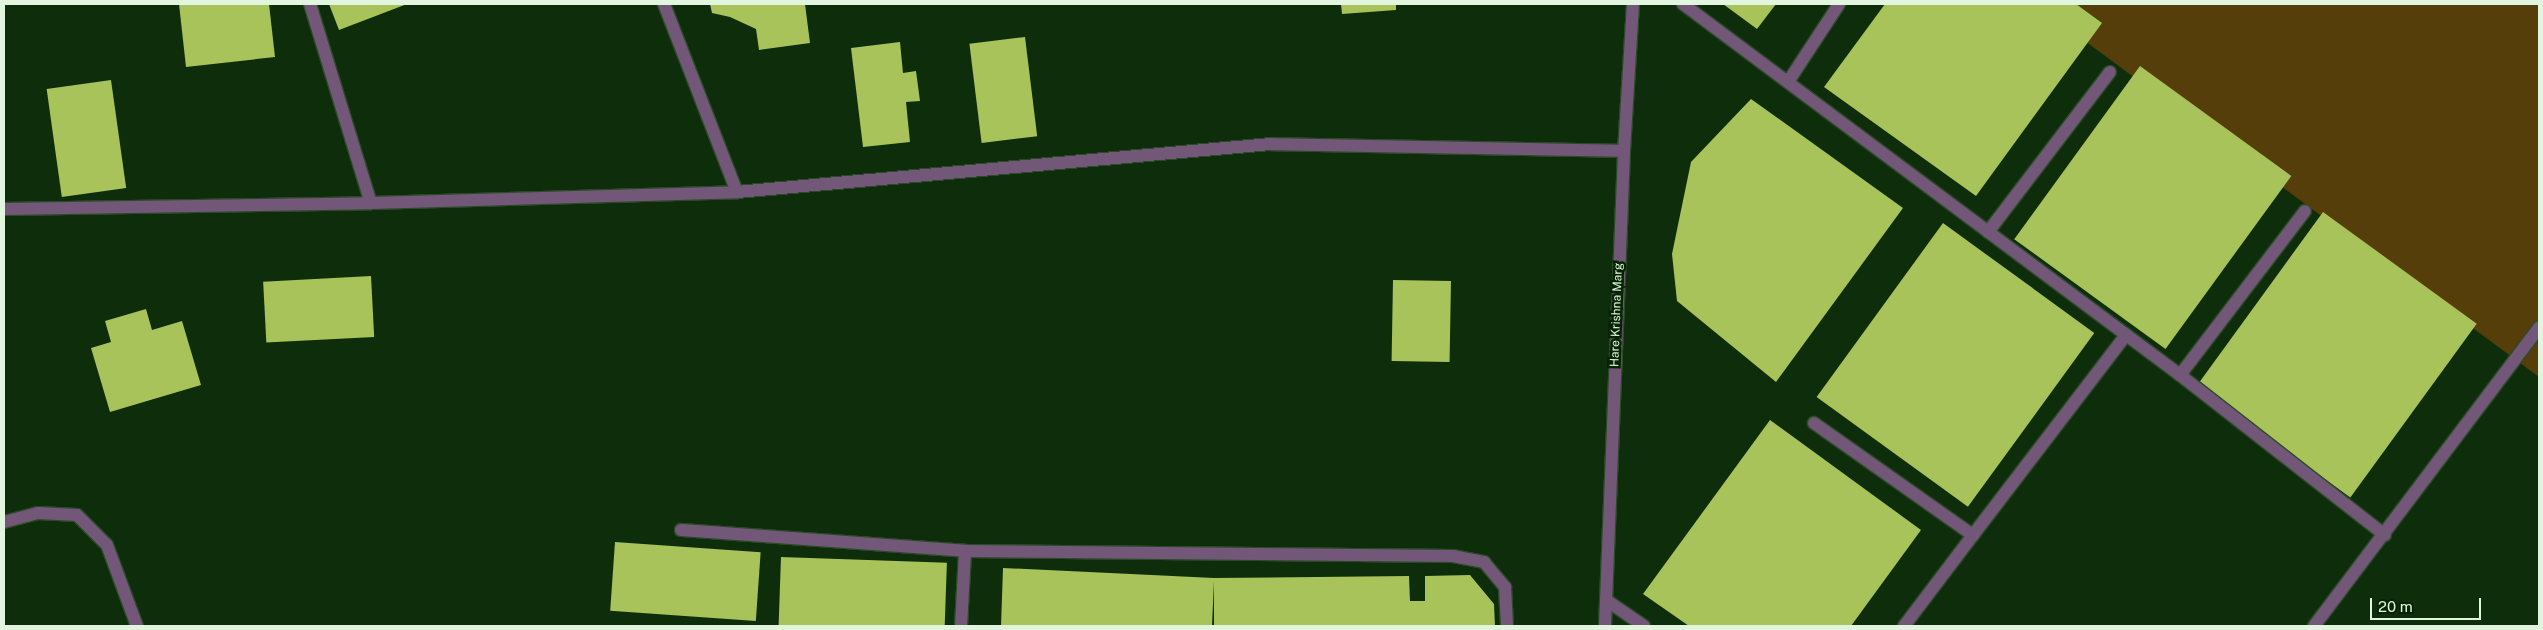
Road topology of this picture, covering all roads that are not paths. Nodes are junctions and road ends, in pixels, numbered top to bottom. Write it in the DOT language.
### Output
graph roads {
  1 [pos="310,4"];
  2 [pos="664,4"];
  3 [pos="1633,4"];
  4 [pos="1682,4"];
  5 [pos="1839,4"];
  6 [pos="2110,72"];
  7 [pos="1788,82"];
  8 [pos="1624,151"];
  9 [pos="737,192"];
  10 [pos="371,203"];
  11 [pos="4,209"];
  12 [pos="2305,210"];
  13 [pos="1988,232"];
  14 [pos="2539,327"];
  15 [pos="2126,335"];
  16 [pos="2180,375"];
  17 [pos="1814,423"];
  18 [pos="4,522"];
  19 [pos="681,530"];
  20 [pos="1973,535"];
  21 [pos="2385,535"];
  22 [pos="965,551"];
  23 [pos="1606,600"];
  24 [pos="137,626"];
  25 [pos="961,626"];
  26 [pos="1507,626"];
  27 [pos="1605,626"];
  28 [pos="1644,626"];
  29 [pos="1904,626"];
  30 [pos="2314,626"];
  1 -- 10 [label="street"];
  2 -- 9 [label="street"];
  3 -- 8 [label="street, Hare Krishna Marg"];
  4 -- 7 [label="street"];
  5 -- 7 [label="street"];
  6 -- 13 [label="street"];
  7 -- 13 [label="street"];
  8 -- 9 [label="street"];
  8 -- 23 [label="street, Hare Krishna Marg"];
  9 -- 10 [label="street"];
  10 -- 11 [label="street"];
  12 -- 16 [label="street"];
  13 -- 15 [label="street"];
  14 -- 21 [label="street"];
  15 -- 16 [label="street"];
  15 -- 20 [label="street"];
  16 -- 21 [label="street"];
  17 -- 20 [label="street"];
  18 -- 24 [label="street"];
  19 -- 22 [label="street"];
  20 -- 29 [label="street"];
  21 -- 30 [label="street"];
  22 -- 25 [label="street"];
  22 -- 26 [label="street"];
  23 -- 27 [label="street, Hare Krishna Marg"];
  23 -- 28 [label="street"];
}
